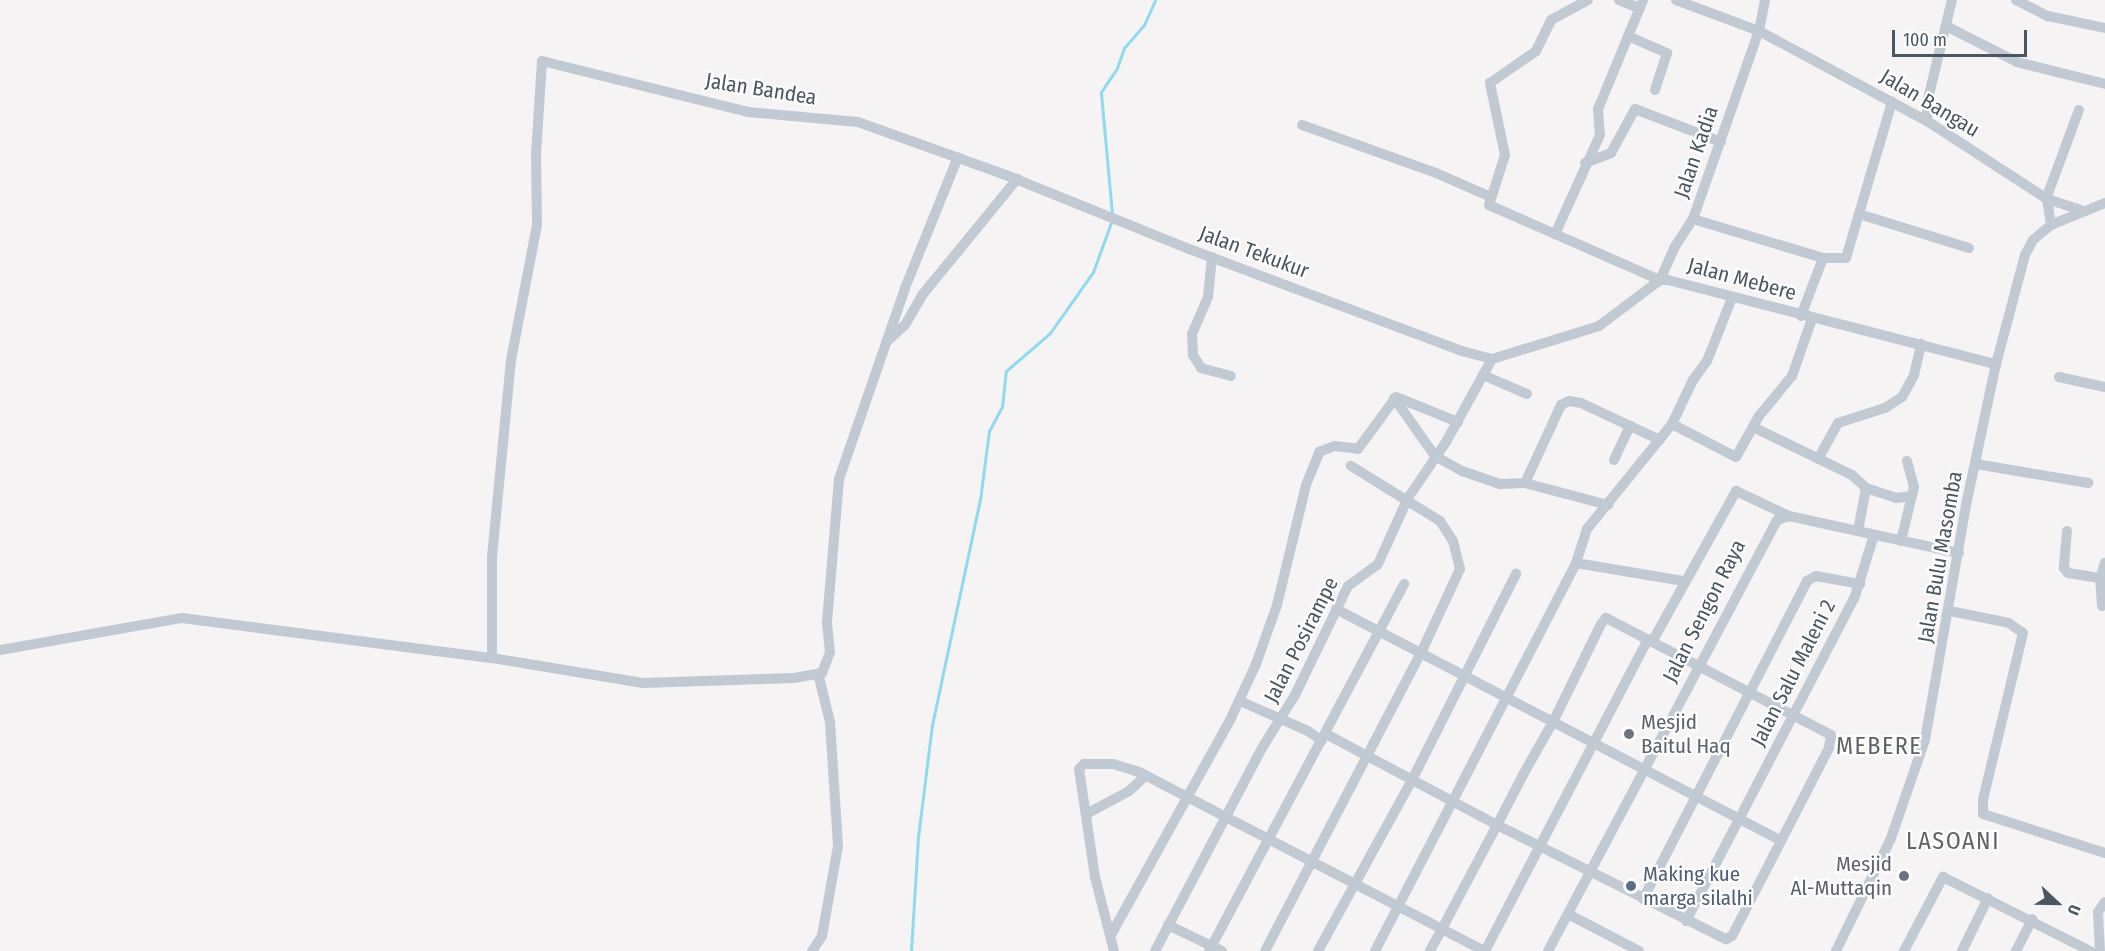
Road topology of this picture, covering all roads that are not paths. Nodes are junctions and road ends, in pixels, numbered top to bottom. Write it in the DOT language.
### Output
graph roads {
  1 [pos="1588,0"];
  2 [pos="1619,0"];
  3 [pos="1676,0"];
  4 [pos="1764,0"];
  5 [pos="1952,0"];
  6 [pos="2016,0"];
  7 [pos="1641,4"];
  8 [pos="1948,27"];
  9 [pos="2105,28"];
  10 [pos="1758,31"];
  11 [pos="1628,36"];
  12 [pos="2105,84"];
  13 [pos="1655,90"];
  14 [pos="1893,102"];
  15 [pos="2079,110"];
  16 [pos="1927,121"];
  17 [pos="1302,125"];
  18 [pos="1721,142"];
  19 [pos="957,157"];
  20 [pos="1585,163"];
  21 [pos="1006,175"];
  22 [pos="1017,179"];
  23 [pos="1491,197"];
  24 [pos="2046,199"];
  25 [pos="2105,203"];
  26 [pos="2080,210"];
  27 [pos="1859,214"];
  28 [pos="1693,219"];
  29 [pos="2051,225"];
  30 [pos="1555,234"];
  31 [pos="1968,248"];
  32 [pos="1212,257"];
  33 [pos="1823,258"];
  34 [pos="1660,280"];
  35 [pos="1732,298"];
  36 [pos="1801,316"];
  37 [pos="1812,319"];
  38 [pos="884,344"];
  39 [pos="1921,344"];
  40 [pos="1492,359"];
  41 [pos="1996,364"];
  42 [pos="1483,375"];
  43 [pos="1230,376"];
  44 [pos="2059,377"];
  45 [pos="2105,387"];
  46 [pos="1527,394"];
  47 [pos="1394,398"];
  48 [pos="1458,422"];
  49 [pos="1672,424"];
  50 [pos="1630,426"];
  51 [pos="1754,427"];
  52 [pos="1660,440"];
  53 [pos="1435,456"];
  54 [pos="1818,459"];
  55 [pos="1614,460"];
  56 [pos="1907,462"];
  57 [pos="1976,464"];
  58 [pos="1351,466"];
  59 [pos="1524,483"];
  60 [pos="2088,483"];
  61 [pos="1866,488"];
  62 [pos="1912,496"];
  63 [pos="1408,498"];
  64 [pos="1608,505"];
  65 [pos="1789,516"];
  66 [pos="1858,531"];
  67 [pos="2067,531"];
  68 [pos="1874,535"];
  69 [pos="1901,541"];
  70 [pos="1959,553"];
  71 [pos="1576,563"];
  72 [pos="2105,563"];
  73 [pos="1516,574"];
  74 [pos="2100,578"];
  75 [pos="1684,581"];
  76 [pos="1404,584"];
  77 [pos="1860,584"];
  78 [pos="2102,606"];
  79 [pos="1336,609"];
  80 [pos="1950,611"];
  81 [pos="1380,631"];
  82 [pos="1650,641"];
  83 [pos="0,650"];
  84 [pos="1421,653"];
  85 [pos="492,658"];
  86 [pos="1698,665"];
  87 [pos="818,674"];
  88 [pos="1465,676"];
  89 [pos="1748,692"];
  90 [pos="1508,698"];
  91 [pos="1239,701"];
  92 [pos="1794,716"];
  93 [pos="1281,720"];
  94 [pos="1554,720"];
  95 [pos="1324,738"];
  96 [pos="1595,743"];
  97 [pos="1368,756"];
  98 [pos="1643,769"];
  99 [pos="1146,775"];
  100 [pos="1413,778"];
  101 [pos="1694,794"];
  102 [pos="1186,796"];
  103 [pos="1454,801"];
  104 [pos="1088,813"];
  105 [pos="1226,818"];
  106 [pos="1738,818"];
  107 [pos="1497,825"];
  108 [pos="1269,838"];
  109 [pos="1780,840"];
  110 [pos="1541,845"];
  111 [pos="2105,853"];
  112 [pos="1311,861"];
  113 [pos="1593,871"];
  114 [pos="1356,884"];
  115 [pos="1988,898"];
  116 [pos="1643,899"];
  117 [pos="2105,902"];
  118 [pos="1399,907"];
  119 [pos="1569,914"];
  120 [pos="2032,919"];
  121 [pos="1686,921"];
  122 [pos="1168,925"];
  123 [pos="1442,929"];
  124 [pos="1112,933"];
  125 [pos="1214,949"];
  126 [pos="812,951"];
  127 [pos="1114,951"];
  128 [pos="1155,951"];
  129 [pos="1265,951"];
  130 [pos="1318,951"];
  131 [pos="1375,951"];
  132 [pos="1430,951"];
  133 [pos="1484,951"];
  134 [pos="1548,951"];
  135 [pos="1639,951"];
  136 [pos="1836,951"];
  137 [pos="1904,951"];
  138 [pos="1962,951"];
  139 [pos="2016,951"];
  140 [pos="2090,951"];
  141 [pos="2100,951"];
  1 -- 23 [label="street"];
  2 -- 7 [label="street"];
  3 -- 10 [label="street, Jalan Bangau"];
  4 -- 10 [label="street"];
  5 -- 8 [label="street"];
  6 -- 9 [label="street"];
  7 -- 11 [label="street"];
  8 -- 12 [label="street"];
  8 -- 16 [label="street"];
  10 -- 14 [label="street, Jalan Bangau"];
  10 -- 18 [label="street, Jalan Kadia"];
  11 -- 13 [label="street"];
  11 -- 20 [label="street"];
  14 -- 16 [label="street, Jalan Bangau"];
  14 -- 27 [label="street"];
  15 -- 24 [label="street"];
  16 -- 24 [label="street, Jalan Bangau"];
  17 -- 23 [label="street"];
  18 -- 20 [label="street"];
  18 -- 28 [label="street, Jalan Kadia"];
  19 -- 21 [label="street, Jalan Bandea"];
  19 -- 38 [label="street"];
  19 -- 85 [label="street, Jalan Bandea"];
  20 -- 30 [label="street"];
  21 -- 22 [label="street, Jalan Tekukur"];
  22 -- 32 [label="street, Jalan Tekukur"];
  22 -- 38 [label="street"];
  23 -- 30 [label="street"];
  24 -- 26 [label="street, Jalan Bangau"];
  24 -- 29 [label="street"];
  25 -- 26 [label="street, Jalan Bulu Masomba"];
  26 -- 29 [label="street, Jalan Bulu Masomba"];
  27 -- 31 [label="street"];
  27 -- 33 [label="street"];
  28 -- 33 [label="street"];
  28 -- 34 [label="street, Jalan Kadia"];
  29 -- 41 [label="street, Jalan Bulu Masomba"];
  30 -- 34 [label="street"];
  32 -- 40 [label="street, Jalan Tekukur"];
  32 -- 43 [label="street"];
  33 -- 36 [label="street"];
  34 -- 35 [label="street, Jalan Mebere"];
  34 -- 40 [label="street, Jalan Mebere"];
  35 -- 36 [label="street, Jalan Mebere"];
  35 -- 49 [label="street"];
  36 -- 37 [label="street, Jalan Mebere"];
  37 -- 39 [label="street, Jalan Mebere"];
  37 -- 51 [label="street"];
  38 -- 87 [label="street"];
  39 -- 41 [label="street, Jalan Mebere"];
  39 -- 54 [label="street"];
  40 -- 42 [label="street, Jalan Posirampe"];
  41 -- 57 [label="street, Jalan Bulu Masomba"];
  42 -- 46 [label="street"];
  42 -- 48 [label="street, Jalan Posirampe"];
  44 -- 45 [label="street"];
  47 -- 48 [label="street"];
  47 -- 53 [label="street"];
  47 -- 91 [label="street"];
  48 -- 53 [label="street, Jalan Posirampe"];
  49 -- 51 [label="street"];
  49 -- 52 [label="street"];
  50 -- 52 [label="street"];
  50 -- 55 [label="street"];
  50 -- 59 [label="street"];
  51 -- 54 [label="street"];
  52 -- 64 [label="street"];
  53 -- 59 [label="street"];
  53 -- 63 [label="street, Jalan Posirampe"];
  54 -- 61 [label="street"];
  56 -- 62 [label="street"];
  57 -- 60 [label="street"];
  57 -- 70 [label="street, Jalan Bulu Masomba"];
  58 -- 63 [label="street"];
  59 -- 64 [label="street"];
  61 -- 62 [label="street"];
  61 -- 66 [label="street"];
  62 -- 69 [label="street"];
  63 -- 79 [label="street, Jalan Posirampe"];
  63 -- 84 [label="street"];
  64 -- 71 [label="street"];
  65 -- 66 [label="street"];
  65 -- 75 [label="street"];
  65 -- 86 [label="street, Jalan Sengon Raya"];
  66 -- 68 [label="street"];
  67 -- 74 [label="street"];
  68 -- 69 [label="street"];
  68 -- 77 [label="street, Jalan Salu Maleni 2"];
  69 -- 70 [label="street"];
  70 -- 80 [label="street, Jalan Bulu Masomba"];
  71 -- 75 [label="street"];
  71 -- 90 [label="street"];
  72 -- 74 [label="street"];
  73 -- 88 [label="street"];
  74 -- 78 [label="street"];
  75 -- 82 [label="street"];
  76 -- 81 [label="street"];
  77 -- 89 [label="street"];
  77 -- 92 [label="street, Jalan Salu Maleni 2"];
  79 -- 81 [label="street"];
  79 -- 93 [label="street, Jalan Posirampe"];
  80 -- 111 [label="street"];
  80 -- 136 [label="street, Jalan Bulu Masomba"];
  81 -- 84 [label="street"];
  81 -- 95 [label="street"];
  82 -- 86 [label="street"];
  82 -- 94 [label="street"];
  82 -- 96 [label="street"];
  83 -- 85 [label="street"];
  84 -- 88 [label="street"];
  84 -- 97 [label="street"];
  85 -- 87 [label="street"];
  86 -- 89 [label="street"];
  86 -- 98 [label="street, Jalan Sengon Raya"];
  87 -- 126 [label="street"];
  88 -- 90 [label="street"];
  88 -- 100 [label="street"];
  89 -- 92 [label="street"];
  89 -- 101 [label="street"];
  90 -- 94 [label="street"];
  90 -- 103 [label="street"];
  91 -- 93 [label="street"];
  91 -- 102 [label="street"];
  92 -- 106 [label="street, Jalan Salu Maleni 2"];
  92 -- 109 [label="street"];
  93 -- 95 [label="street"];
  93 -- 105 [label="street, Jalan Posirampe"];
  94 -- 96 [label="street"];
  94 -- 107 [label="street"];
  95 -- 97 [label="street"];
  95 -- 108 [label="street"];
  96 -- 98 [label="street"];
  96 -- 110 [label="street"];
  97 -- 100 [label="street"];
  97 -- 112 [label="street"];
  98 -- 101 [label="street"];
  98 -- 113 [label="street, Jalan Sengon Raya"];
  99 -- 102 [label="street"];
  99 -- 104 [label="street"];
  99 -- 104 [label="street"];
  100 -- 103 [label="street"];
  100 -- 114 [label="street"];
  101 -- 106 [label="street"];
  101 -- 116 [label="street"];
  102 -- 105 [label="street"];
  102 -- 124 [label="street"];
  103 -- 107 [label="street"];
  103 -- 118 [label="street"];
  104 -- 124 [label="street"];
  105 -- 108 [label="street"];
  105 -- 122 [label="street, Jalan Posirampe"];
  106 -- 109 [label="street"];
  106 -- 121 [label="street, Jalan Salu Maleni 2"];
  107 -- 110 [label="street"];
  107 -- 123 [label="street"];
  108 -- 112 [label="street"];
  108 -- 125 [label="street"];
  109 -- 121 [label="street"];
  110 -- 113 [label="street"];
  110 -- 133 [label="street"];
  112 -- 114 [label="street"];
  112 -- 129 [label="street"];
  113 -- 116 [label="street"];
  113 -- 119 [label="street, Jalan Sengon Raya"];
  114 -- 118 [label="street"];
  114 -- 130 [label="street"];
  115 -- 120 [label="street"];
  115 -- 137 [label="street"];
  115 -- 138 [label="street"];
  116 -- 121 [label="street"];
  117 -- 141 [label="street"];
  118 -- 123 [label="street"];
  118 -- 131 [label="street"];
  119 -- 134 [label="street, Jalan Sengon Raya"];
  119 -- 135 [label="street"];
  120 -- 139 [label="street"];
  120 -- 140 [label="street"];
  122 -- 125 [label="street"];
  122 -- 128 [label="street, Jalan Posirampe"];
  123 -- 132 [label="street"];
  123 -- 133 [label="street"];
  124 -- 127 [label="street"];
}
